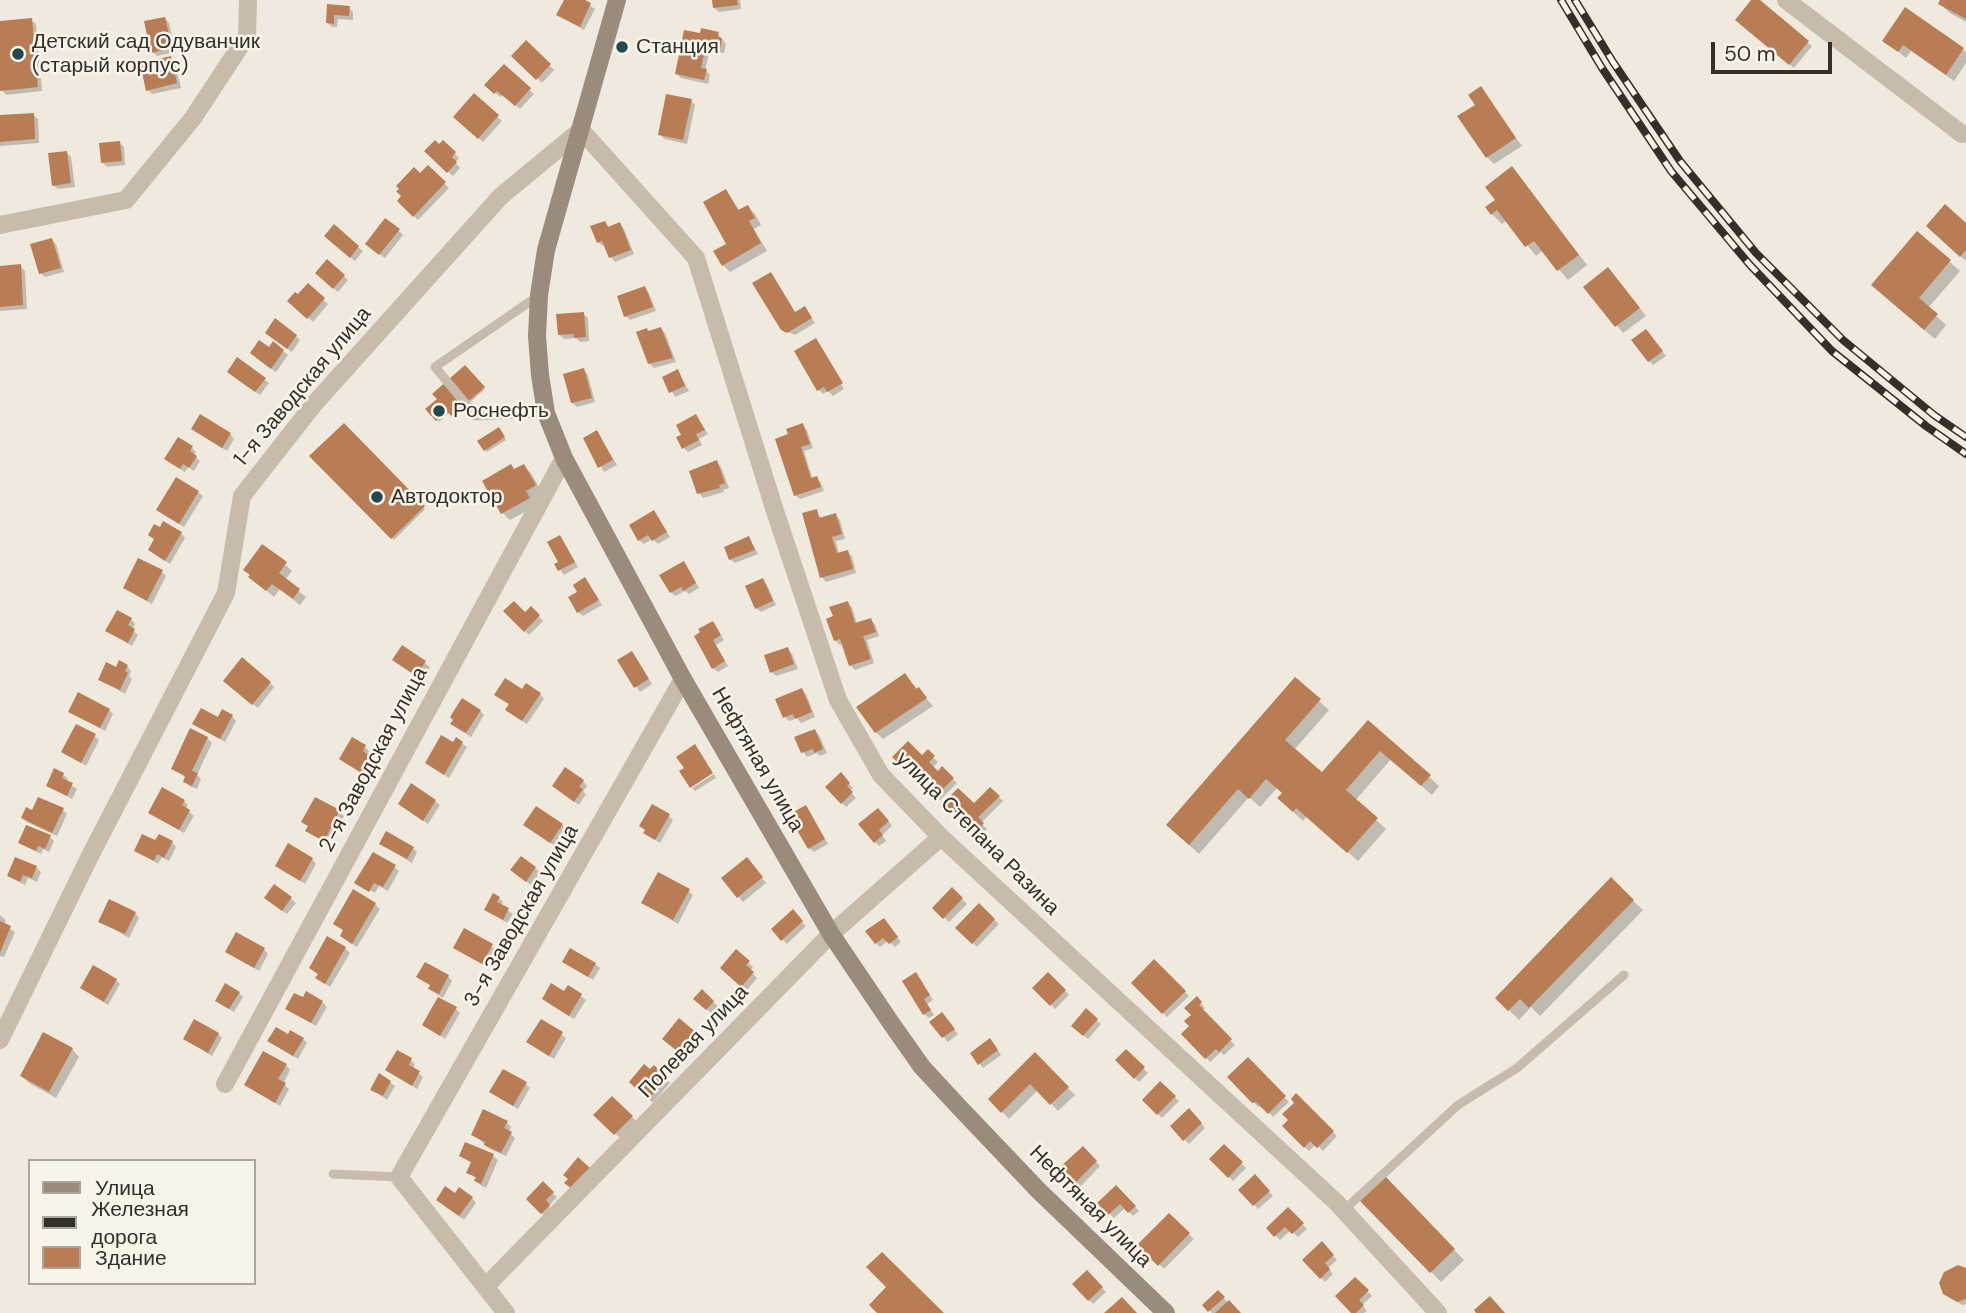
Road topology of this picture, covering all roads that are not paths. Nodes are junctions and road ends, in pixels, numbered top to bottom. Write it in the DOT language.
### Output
graph roads {
  1 [pos="248,0"];
  2 [pos="617,0"];
  3 [pos="1786,0"];
  4 [pos="581,130"];
  5 [pos="1962,134"];
  6 [pos="1,226"];
  7 [pos="539,295"];
  8 [pos="546,413"];
  9 [pos="564,458"];
  10 [pos="683,678"];
  11 [pos="941,837"];
  12 [pos="831,934"];
  13 [pos="1624,975"];
  14 [pos="0,1040"];
  15 [pos="225,1084"];
  16 [pos="333,1174"];
  17 [pos="399,1177"];
  18 [pos="1344,1210"];
  19 [pos="486,1286"];
  20 [pos="506,1313"];
  21 [pos="1166,1313"];
  22 [pos="1438,1313"];
  1 -- 6 [label="street"];
  2 -- 4 [label="main road"];
  3 -- 5 [label="street"];
  4 -- 7 [label="main road, Нефтяная улица"];
  4 -- 11 [label="street, улица Степана Разина"];
  4 -- 14 [label="street, 1-я Заводская улица"];
  7 -- 8 [label="main road, Нефтяная улица"];
  7 -- 8 [label="lane"];
  8 -- 9 [label="main road, Нефтяная улица"];
  9 -- 10 [label="main road, Нефтяная улица"];
  9 -- 15 [label="street, 2-я Заводская улица"];
  10 -- 12 [label="main road, Нефтяная улица"];
  10 -- 17 [label="street, 3-я Заводская улица"];
  11 -- 12 [label="street, Полевая улица"];
  11 -- 18 [label="street, улица Степана Разина"];
  12 -- 19 [label="street, Полевая улица"];
  12 -- 21 [label="main road, Нефтяная улица"];
  13 -- 18 [label="lane"];
  16 -- 17 [label="lane"];
  17 -- 19 [label="street"];
  18 -- 22 [label="street, улица Степана Разина"];
  19 -- 20 [label="street"];
}
